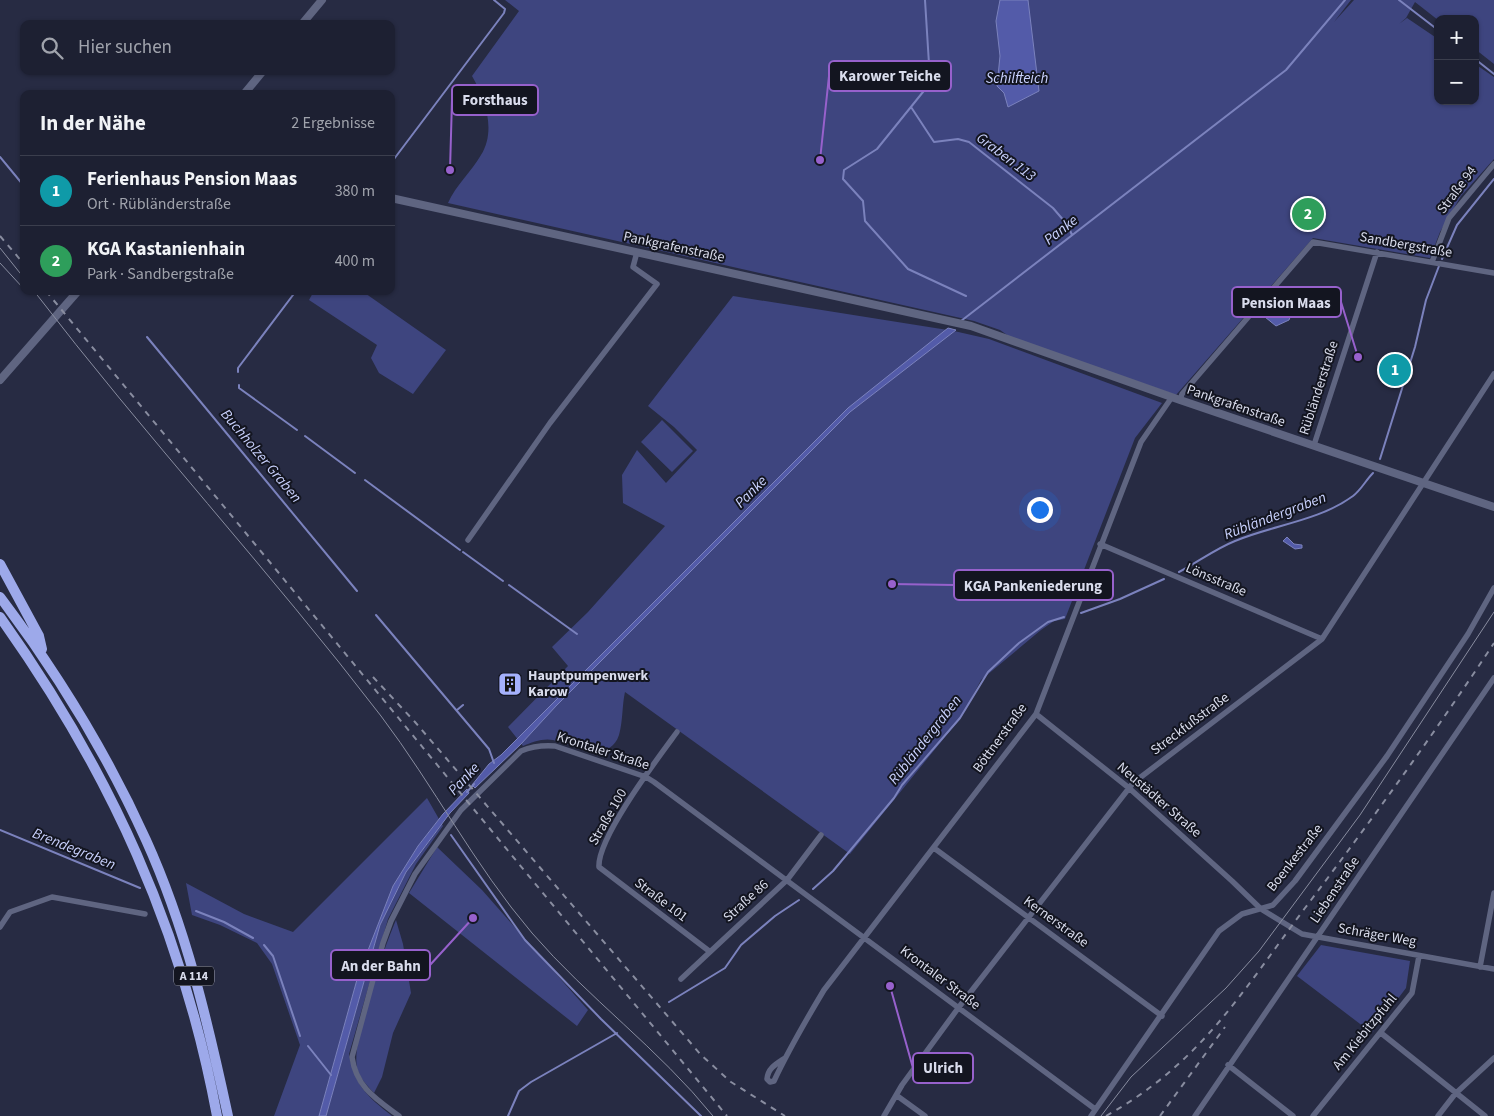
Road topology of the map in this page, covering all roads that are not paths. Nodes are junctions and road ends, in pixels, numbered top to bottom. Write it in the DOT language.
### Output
graph roads {
  1 [pos="322,0"];
  2 [pos="305,20"];
  3 [pos="260,75"];
  4 [pos="247,90"];
  5 [pos="1494,164"];
  6 [pos="395,199"];
  7 [pos="1313,242"];
  8 [pos="636,252"];
  9 [pos="1377,252"];
  10 [pos="1432,262"];
  11 [pos="1494,274"];
  12 [pos="75,295"];
  13 [pos="1494,374"];
  14 [pos="0,380"];
  15 [pos="1176,398"];
  16 [pos="1314,445"];
  17 [pos="1424,482"];
  18 [pos="1494,506"];
  19 [pos="468,540"];
  20 [pos="1100,544"];
  21 [pos="0,564"];
  22 [pos="1494,588"];
  23 [pos="0,597"];
  24 [pos="0,617"];
  25 [pos="1322,639"];
  26 [pos="45,660"];
  27 [pos="1494,678"];
  28 [pos="1036,714"];
  29 [pos="677,732"];
  30 [pos="646,777"];
  31 [pos="1129,788"];
  32 [pos="821,835"];
  33 [pos="934,848"];
  34 [pos="599,867"];
  35 [pos="787,880"];
  36 [pos="1494,893"];
  37 [pos="1261,909"];
  38 [pos="145,914"];
  39 [pos="1030,918"];
  40 [pos="0,927"];
  41 [pos="1318,937"];
  42 [pos="866,938"];
  43 [pos="709,951"];
  44 [pos="1419,956"];
  45 [pos="1480,967"];
  46 [pos="1494,970"];
  47 [pos="681,979"];
  48 [pos="959,1007"];
  49 [pos="1162,1016"];
  50 [pos="1381,1034"];
  51 [pos="785,1058"];
  52 [pos="1494,1058"];
  53 [pos="1228,1065"];
  54 [pos="896,1094"];
  55 [pos="1455,1094"];
  56 [pos="1095,1109"];
  57 [pos="217,1116"];
  58 [pos="228,1116"];
  59 [pos="399,1116"];
  60 [pos="884,1116"];
  61 [pos="925,1116"];
  62 [pos="1091,1116"];
  63 [pos="1195,1116"];
  64 [pos="1292,1116"];
  65 [pos="1313,1116"];
  66 [pos="1438,1116"];
  67 [pos="1485,1116"];
  1 -- 2 [label="main road"];
  3 -- 4 [label="main road"];
  5 -- 10 [label="street, Straße 94"];
  6 -- 8 [label="main road, Pankgrafenstraße"];
  7 -- 9 [label="street, Sandbergstraße"];
  7 -- 15 [label="street, Böttnerstraße"];
  8 -- 15 [label="main road, Pankgrafenstraße"];
  8 -- 19 [label="street"];
  9 -- 10 [label="street, Sandbergstraße"];
  9 -- 16 [label="street, Rübländerstraße"];
  10 -- 11 [label="street, Sandbergstraße"];
  12 -- 14 [label="main road"];
  13 -- 17 [label="street, Streckfußstraße"];
  15 -- 16 [label="main road, Pankgrafenstraße"];
  15 -- 20 [label="street, Böttnerstraße"];
  16 -- 17 [label="main road, Pankgrafenstraße"];
  17 -- 18 [label="main road, Pankgrafenstraße"];
  17 -- 25 [label="street, Streckfußstraße"];
  20 -- 25 [label="street, Lönsstraße"];
  20 -- 28 [label="street, Böttnerstraße"];
  21 -- 26 [label="highway"];
  22 -- 37 [label="street, Boenkestraße"];
  23 -- 26 [label="highway, A 114"];
  24 -- 57 [label="highway, A 114"];
  25 -- 31 [label="street, Streckfußstraße"];
  26 -- 58 [label="highway, A 114"];
  27 -- 41 [label="street, Liebenstraße"];
  28 -- 31 [label="street, Neustädter Straße"];
  28 -- 33 [label="street, Böttnerstraße"];
  29 -- 30 [label="street, Straße 100"];
  30 -- 34 [label="street, Straße 100"];
  30 -- 35 [label="street, Krontaler Straße"];
  30 -- 59 [label="street, Krontaler Straße"];
  31 -- 37 [label="street, Neustädter Straße"];
  31 -- 39 [label="street, Streckfußstraße"];
  32 -- 35 [label="street, Straße 86"];
  33 -- 39 [label="street, Kernerstraße"];
  33 -- 42 [label="street, Böttnerstraße"];
  34 -- 43 [label="street, Straße 101"];
  35 -- 42 [label="street, Krontaler Straße"];
  35 -- 43 [label="street, Straße 86"];
  36 -- 45 [label="street"];
  37 -- 41 [label="street, Schräger Weg"];
  37 -- 49 [label="street, Boenkestraße"];
  38 -- 40 [label="street"];
  39 -- 48 [label="street, Streckfußstraße"];
  39 -- 49 [label="street, Kernerstraße"];
  41 -- 44 [label="street, Schräger Weg"];
  41 -- 53 [label="street, Liebenstraße"];
  42 -- 48 [label="street, Krontaler Straße"];
  42 -- 51 [label="street, Böttnerstraße"];
  43 -- 47 [label="street, Straße 86"];
  44 -- 45 [label="street, Schräger Weg"];
  44 -- 50 [label="street, Am Kiebitzpfuhl"];
  45 -- 46 [label="street, Schräger Weg"];
  48 -- 54 [label="street, Streckfußstraße"];
  48 -- 56 [label="street, Krontaler Straße"];
  49 -- 56 [label="street, Boenkestraße"];
  50 -- 55 [label="street"];
  50 -- 65 [label="street, Am Kiebitzpfuhl"];
  52 -- 55 [label="street"];
  53 -- 63 [label="street, Liebenstraße"];
  53 -- 64 [label="street"];
  54 -- 60 [label="street, Streckfußstraße"];
  54 -- 61 [label="street"];
  55 -- 66 [label="street"];
  55 -- 67 [label="street"];
  56 -- 62 [label="street, Boenkestraße"];
}
